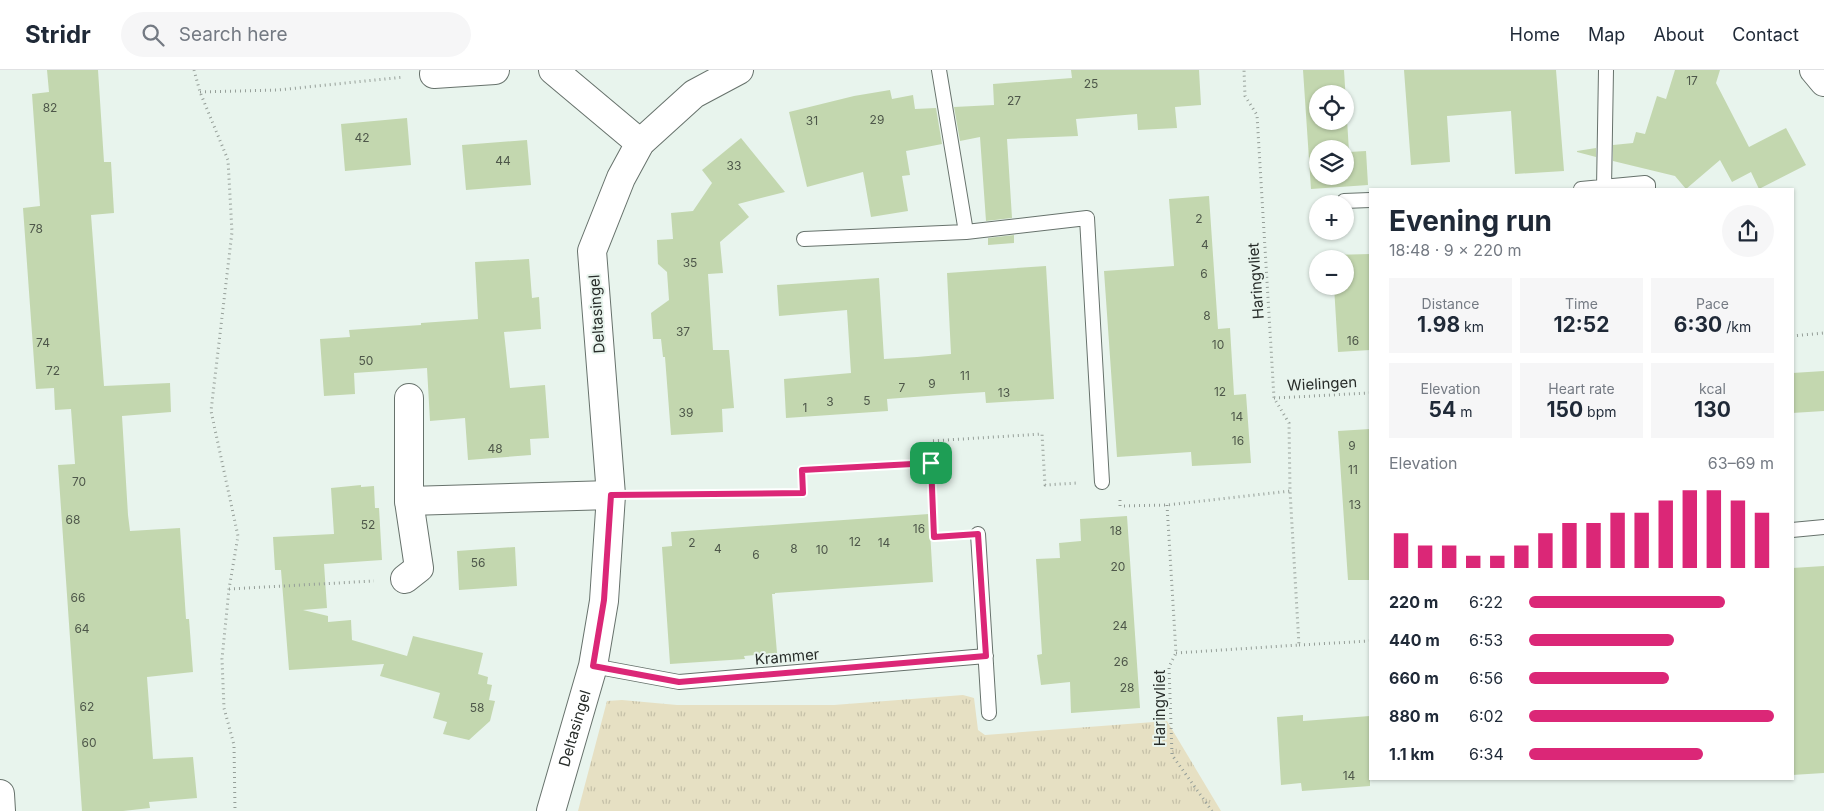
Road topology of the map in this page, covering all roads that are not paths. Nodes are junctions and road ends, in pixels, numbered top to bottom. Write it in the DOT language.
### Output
graph roads {
  1 [pos="495,70"];
  2 [pos="553,70"];
  3 [pos="739,70"];
  4 [pos="939,70"];
  5 [pos="1606,70"];
  6 [pos="1814,70"];
  7 [pos="434,74"];
  8 [pos="1824,82"];
  9 [pos="640,143"];
  10 [pos="1604,188"];
  11 [pos="1648,188"];
  12 [pos="1369,200"];
  13 [pos="1354,201"];
  14 [pos="966,232"];
  15 [pos="804,239"];
  16 [pos="409,398"];
  17 [pos="1102,482"];
  18 [pos="611,495"];
  19 [pos="409,501"];
  20 [pos="1824,527"];
  21 [pos="1794,530"];
  22 [pos="978,534"];
  23 [pos="405,579"];
  24 [pos="986,656"];
  25 [pos="593,666"];
  26 [pos="990,713"];
  27 [pos="0,794"];
  28 [pos="1,811"];
  29 [pos="551,811"];
  1 -- 7 [label="street"];
  2 -- 9 [label="street"];
  3 -- 9 [label="street, Deltasingel"];
  4 -- 14 [label="lane"];
  5 -- 10 [label="lane"];
  6 -- 8 [label="street"];
  9 -- 18 [label="street, Deltasingel"];
  10 -- 11 [label="lane"];
  12 -- 13 [label="lane"];
  14 -- 15 [label="lane"];
  14 -- 17 [label="lane"];
  16 -- 19 [label="street"];
  18 -- 19 [label="street"];
  18 -- 25 [label="street, Deltasingel"];
  19 -- 23 [label="street"];
  20 -- 21 [label="lane"];
  22 -- 24 [label="lane"];
  24 -- 25 [label="lane, Krammer"];
  24 -- 26 [label="lane"];
  25 -- 29 [label="street, Deltasingel"];
  27 -- 28 [label="street"];
}
